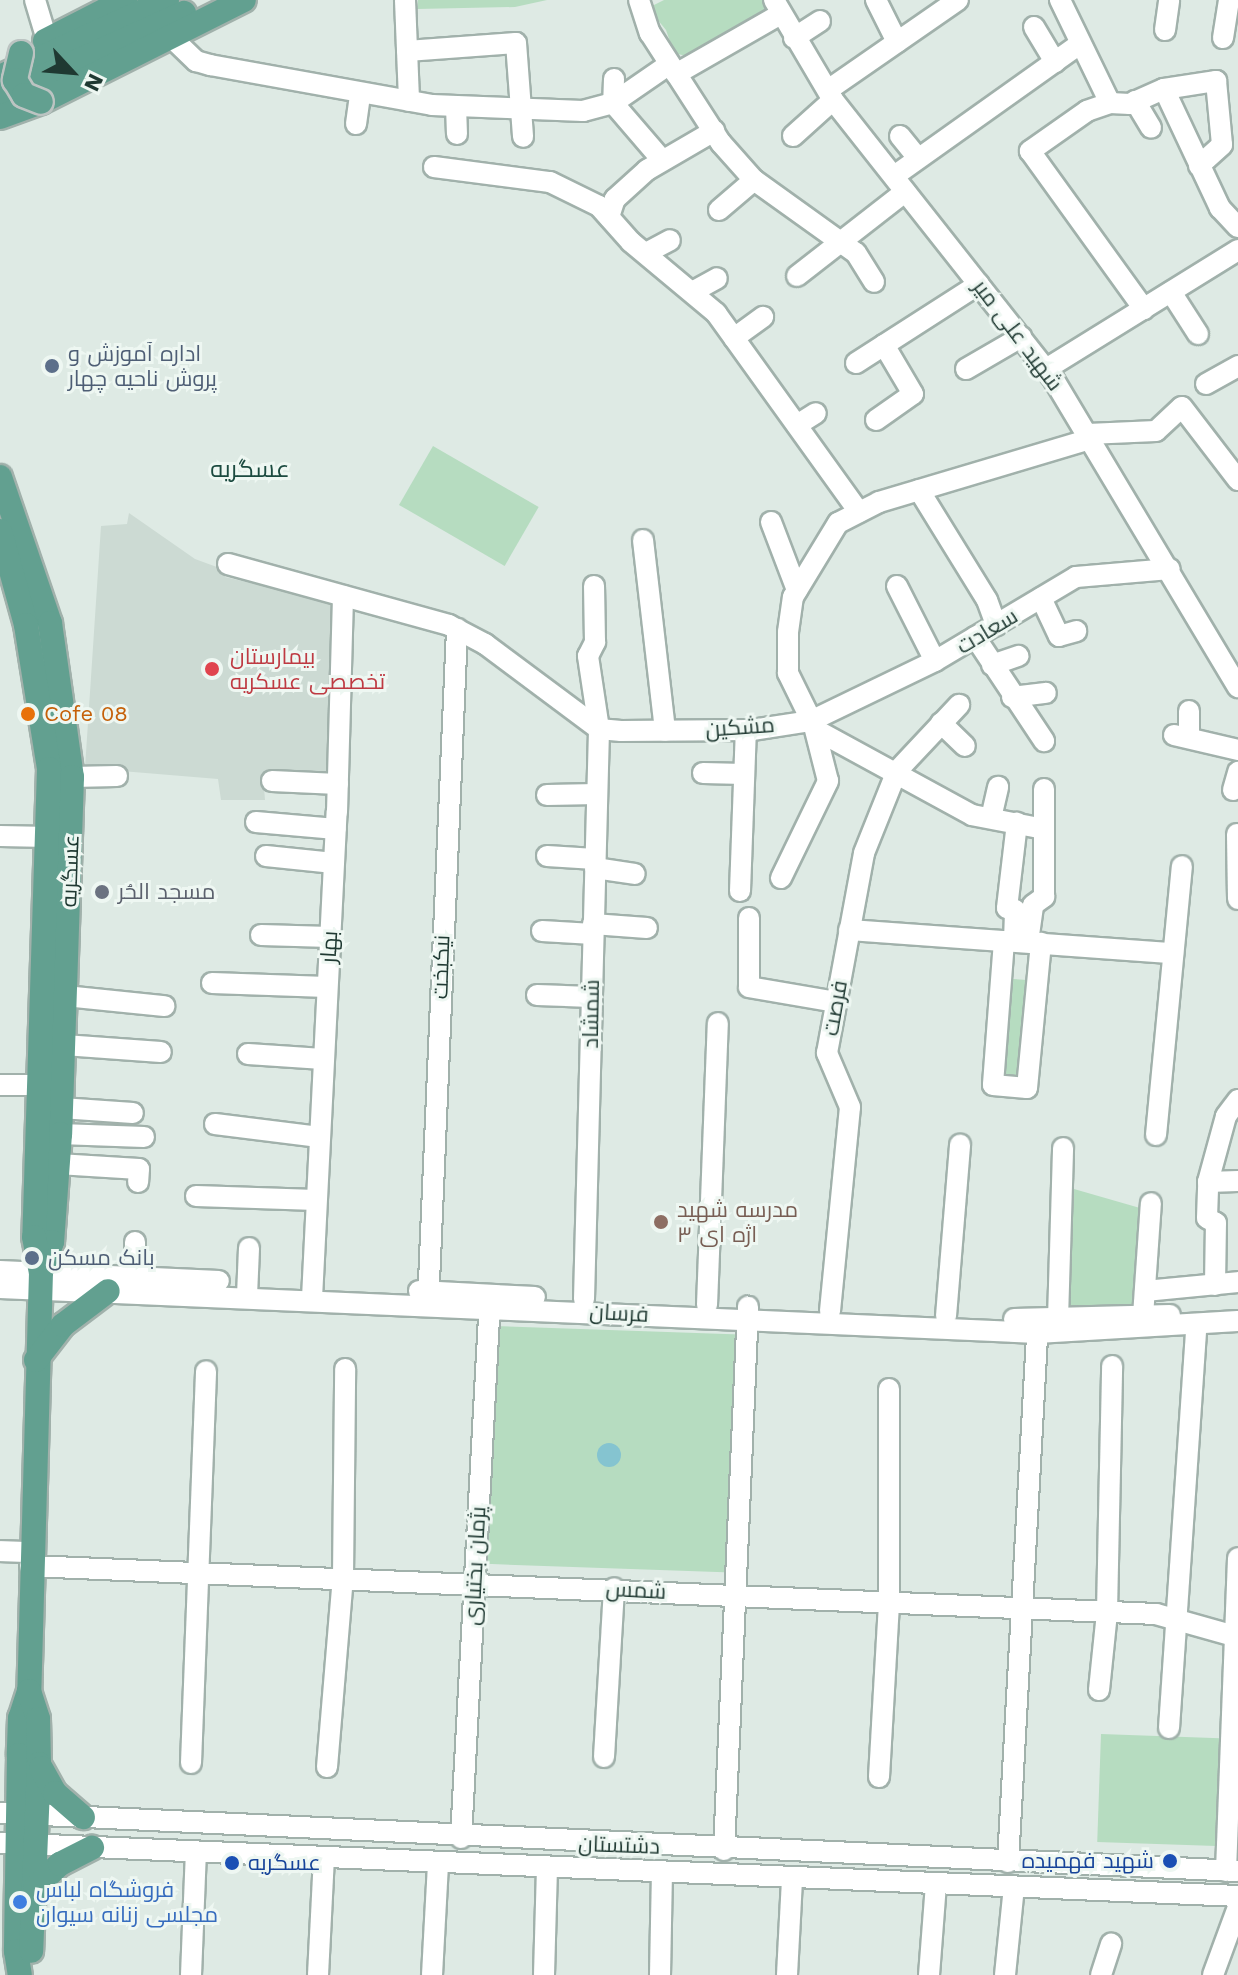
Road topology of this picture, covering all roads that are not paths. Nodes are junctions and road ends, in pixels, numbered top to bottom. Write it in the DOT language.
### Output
graph roads {
  1 [pos="35,0"];
  2 [pos="125,0"];
  3 [pos="167,0"];
  4 [pos="211,0"];
  5 [pos="244,0"];
  6 [pos="405,0"];
  7 [pos="639,0"];
  8 [pos="876,0"];
  9 [pos="1060,0"];
  10 [pos="1169,0"];
  11 [pos="1229,0"];
  12 [pos="948,3"];
  13 [pos="777,8"];
  14 [pos="820,21"];
  15 [pos="1034,27"];
  16 [pos="1165,30"];
  17 [pos="171,37"];
  18 [pos="794,38"];
  19 [pos="1223,38"];
  20 [pos="47,40"];
  21 [pos="897,42"];
  22 [pos="1080,44"];
  23 [pos="407,51"];
  24 [pos="11,57"];
  25 [pos="1055,62"];
  26 [pos="672,69"];
  27 [pos="0,77"];
  28 [pos="614,79"];
  29 [pos="1164,89"];
  30 [pos="360,94"];
  31 [pos="830,95"];
  32 [pos="0,96"];
  33 [pos="409,101"];
  34 [pos="1135,101"];
  35 [pos="41,102"];
  36 [pos="613,103"];
  37 [pos="1110,103"];
  38 [pos="456,106"];
  39 [pos="521,108"];
  40 [pos="0,117"];
  41 [pos="356,124"];
  42 [pos="1151,128"];
  43 [pos="714,131"];
  44 [pos="457,134"];
  45 [pos="793,136"];
  46 [pos="900,136"];
  47 [pos="523,137"];
  48 [pos="918,158"];
  49 [pos="662,160"];
  50 [pos="1199,166"];
  51 [pos="434,167"];
  52 [pos="754,180"];
  53 [pos="899,184"];
  54 [pos="719,210"];
  55 [pos="609,217"];
  56 [pos="1238,227"];
  57 [pos="670,240"];
  58 [pos="843,243"];
  59 [pos="1238,250"];
  60 [pos="646,253"];
  61 [pos="797,276"];
  62 [pos="717,278"];
  63 [pos="874,282"];
  64 [pos="979,284"];
  65 [pos="694,291"];
  66 [pos="1171,292"];
  67 [pos="1144,309"];
  68 [pos="763,317"];
  69 [pos="1198,334"];
  70 [pos="1021,337"];
  71 [pos="734,338"];
  72 [pos="884,345"];
  73 [pos="856,363"];
  74 [pos="1238,366"];
  75 [pos="966,369"];
  76 [pos="1046,369"];
  77 [pos="1206,384"];
  78 [pos="816,413"];
  79 [pos="876,420"];
  80 [pos="797,425"];
  81 [pos="1089,436"];
  82 [pos="0,477"];
  83 [pos="1238,480"];
  84 [pos="919,490"];
  85 [pos="859,512"];
  86 [pos="771,522"];
  87 [pos="0,531"];
  88 [pos="643,540"];
  89 [pos="228,564"];
  90 [pos="1170,569"];
  91 [pos="594,586"];
  92 [pos="897,586"];
  93 [pos="797,590"];
  94 [pos="343,596"];
  95 [pos="1041,598"];
  96 [pos="996,625"];
  97 [pos="457,629"];
  98 [pos="1076,631"];
  99 [pos="975,637"];
  100 [pos="1018,656"];
  101 [pos="935,661"];
  102 [pos="992,665"];
  103 [pos="1238,687"];
  104 [pos="1046,693"];
  105 [pos="1012,697"];
  106 [pos="959,705"];
  107 [pos="1189,711"];
  108 [pos="812,723"];
  109 [pos="941,723"];
  110 [pos="599,729"];
  111 [pos="746,730"];
  112 [pos="665,731"];
  113 [pos="1044,741"];
  114 [pos="965,746"];
  115 [pos="1238,750"];
  116 [pos="897,771"];
  117 [pos="703,773"];
  118 [pos="744,774"];
  119 [pos="117,776"];
  120 [pos="72,777"];
  121 [pos="272,781"];
  122 [pos="338,784"];
  123 [pos="998,787"];
  124 [pos="1044,789"];
  125 [pos="597,794"];
  126 [pos="547,795"];
  127 [pos="991,818"];
  128 [pos="256,822"];
  129 [pos="1017,823"];
  130 [pos="336,829"];
  131 [pos="1044,829"];
  132 [pos="0,836"];
  133 [pos="49,837"];
  134 [pos="1237,840"];
  135 [pos="266,856"];
  136 [pos="547,856"];
  137 [pos="334,863"];
  138 [pos="595,864"];
  139 [pos="1182,866"];
  140 [pos="635,874"];
  141 [pos="781,878"];
  142 [pos="740,891"];
  143 [pos="1238,899"];
  144 [pos="749,918"];
  145 [pos="647,928"];
  146 [pos="593,929"];
  147 [pos="849,930"];
  148 [pos="542,931"];
  149 [pos="261,935"];
  150 [pos="330,937"];
  151 [pos="1022,942"];
  152 [pos="1173,953"];
  153 [pos="212,983"];
  154 [pos="327,987"];
  155 [pos="537,995"];
  156 [pos="65,996"];
  157 [pos="591,997"];
  158 [pos="836,1002"];
  159 [pos="164,1006"];
  160 [pos="718,1023"];
  161 [pos="64,1045"];
  162 [pos="161,1052"];
  163 [pos="248,1054"];
  164 [pos="323,1059"];
  165 [pos="0,1085"];
  166 [pos="40,1085"];
  167 [pos="1238,1100"];
  168 [pos="61,1108"];
  169 [pos="133,1113"];
  170 [pos="215,1124"];
  171 [pos="60,1134"];
  172 [pos="1156,1135"];
  173 [pos="144,1137"];
  174 [pos="319,1137"];
  175 [pos="960,1145"];
  176 [pos="1063,1148"];
  177 [pos="58,1164"];
  178 [pos="1238,1181"];
  179 [pos="138,1182"];
  180 [pos="1208,1182"];
  181 [pos="196,1196"];
  182 [pos="316,1200"];
  183 [pos="1151,1203"];
  184 [pos="135,1242"];
  185 [pos="249,1248"];
  186 [pos="0,1271"];
  187 [pos="135,1277"];
  188 [pos="40,1280"];
  189 [pos="1238,1282"];
  190 [pos="1215,1285"];
  191 [pos="0,1288"];
  192 [pos="247,1289"];
  193 [pos="108,1291"];
  194 [pos="1145,1291"];
  195 [pos="312,1292"];
  196 [pos="428,1298"];
  197 [pos="584,1299"];
  198 [pos="490,1302"];
  199 [pos="707,1305"];
  200 [pos="1238,1308"];
  201 [pos="830,1311"];
  202 [pos="748,1313"];
  203 [pos="946,1316"];
  204 [pos="1143,1316"];
  205 [pos="1238,1321"];
  206 [pos="1044,1324"];
  207 [pos="1196,1327"];
  208 [pos="36,1360"];
  209 [pos="1112,1366"];
  210 [pos="345,1369"];
  211 [pos="206,1371"];
  212 [pos="889,1389"];
  213 [pos="0,1551"];
  214 [pos="1238,1558"];
  215 [pos="30,1559"];
  216 [pos="201,1573"];
  217 [pos="343,1577"];
  218 [pos="475,1581"];
  219 [pos="614,1588"];
  220 [pos="737,1595"];
  221 [pos="889,1604"];
  222 [pos="1026,1609"];
  223 [pos="1107,1612"];
  224 [pos="1177,1620"];
  225 [pos="1235,1636"];
  226 [pos="1099,1690"];
  227 [pos="1169,1728"];
  228 [pos="604,1757"];
  229 [pos="29,1760"];
  230 [pos="191,1763"];
  231 [pos="327,1767"];
  232 [pos="879,1777"];
  233 [pos="0,1797"];
  234 [pos="19,1814"];
  235 [pos="83,1817"];
  236 [pos="461,1838"];
  237 [pos="18,1844"];
  238 [pos="92,1848"];
  239 [pos="724,1850"];
  240 [pos="196,1852"];
  241 [pos="812,1853"];
  242 [pos="324,1857"];
  243 [pos="1008,1862"];
  244 [pos="438,1864"];
  245 [pos="0,1866"];
  246 [pos="547,1868"];
  247 [pos="1232,1871"];
  248 [pos="662,1873"];
  249 [pos="792,1879"];
  250 [pos="813,1880"];
  251 [pos="936,1885"];
  252 [pos="1014,1887"];
  253 [pos="26,1892"];
  254 [pos="1238,1896"];
  255 [pos="1238,1907"];
  256 [pos="1111,1944"];
  257 [pos="20,1971"];
  258 [pos="191,1975"];
  259 [pos="318,1975"];
  260 [pos="432,1975"];
  261 [pos="544,1975"];
  262 [pos="660,1975"];
  263 [pos="787,1975"];
  264 [pos="929,1975"];
  265 [pos="1005,1975"];
  266 [pos="1101,1975"];
  267 [pos="1213,1975"];
  1 -- 20 [label="street"];
  2 -- 20 [label="main road"];
  3 -- 27 [label="main road"];
  4 -- 32 [label="main road"];
  5 -- 17 [label="main road"];
  6 -- 23 [label="street"];
  7 -- 26 [label="street"];
  8 -- 21 [label="street"];
  9 -- 22 [label="street"];
  10 -- 16 [label="street"];
  11 -- 19 [label="street"];
  12 -- 21 [label="street"];
  13 -- 18 [label="street, شهید علی میر"];
  13 -- 26 [label="street"];
  14 -- 18 [label="street"];
  15 -- 25 [label="street"];
  17 -- 30 [label="street"];
  17 -- 35 [label="main road"];
  18 -- 31 [label="street, شهید علی میر"];
  20 -- 24 [label="main road"];
  21 -- 31 [label="street"];
  22 -- 25 [label="street"];
  22 -- 37 [label="street"];
  23 -- 33 [label="street"];
  23 -- 39 [label="street"];
  24 -- 35 [label="main road, bridge"];
  25 -- 48 [label="street"];
  26 -- 36 [label="street"];
  26 -- 43 [label="street"];
  28 -- 36 [label="street"];
  29 -- 34 [label="street"];
  29 -- 50 [label="street"];
  29 -- 50 [label="street"];
  30 -- 33 [label="street"];
  30 -- 41 [label="street"];
  31 -- 45 [label="street"];
  31 -- 53 [label="street, شهید علی میر"];
  33 -- 38 [label="street"];
  34 -- 37 [label="street"];
  34 -- 42 [label="street"];
  35 -- 40 [label="main road"];
  36 -- 39 [label="street"];
  36 -- 49 [label="street"];
  37 -- 67 [label="street"];
  38 -- 39 [label="street"];
  38 -- 44 [label="street"];
  39 -- 47 [label="street"];
  43 -- 49 [label="street"];
  43 -- 52 [label="street"];
  46 -- 48 [label="street"];
  48 -- 53 [label="street"];
  49 -- 55 [label="street"];
  50 -- 56 [label="street"];
  51 -- 55 [label="street"];
  52 -- 54 [label="street"];
  52 -- 58 [label="street"];
  53 -- 58 [label="street"];
  53 -- 64 [label="street, شهید علی میر"];
  55 -- 60 [label="street"];
  57 -- 60 [label="street"];
  58 -- 61 [label="street"];
  58 -- 63 [label="street"];
  59 -- 66 [label="street"];
  60 -- 65 [label="street"];
  62 -- 65 [label="street"];
  64 -- 70 [label="street, شهید علی میر"];
  64 -- 72 [label="street"];
  65 -- 71 [label="street"];
  66 -- 67 [label="street"];
  66 -- 69 [label="street"];
  67 -- 76 [label="street"];
  68 -- 71 [label="street"];
  70 -- 75 [label="street"];
  70 -- 76 [label="street, شهید علی میر"];
  71 -- 80 [label="street"];
  72 -- 73 [label="street"];
  72 -- 79 [label="street"];
  74 -- 77 [label="street"];
  76 -- 81 [label="street, شهید علی میر"];
  78 -- 80 [label="street"];
  80 -- 85 [label="street"];
  81 -- 83 [label="street, مشکین"];
  81 -- 84 [label="street, مشکین"];
  81 -- 90 [label="street, شهید علی میر"];
  82 -- 120 [label="main road, عسگریه"];
  84 -- 85 [label="street, مشکین"];
  84 -- 96 [label="street"];
  85 -- 93 [label="street, مشکین"];
  86 -- 93 [label="street"];
  87 -- 133 [label="main road, عسگریه"];
  88 -- 112 [label="street"];
  89 -- 94 [label="street"];
  90 -- 95 [label="street, سعادت"];
  90 -- 103 [label="street, شهید علی میر"];
  91 -- 110 [label="street, شمشاد"];
  92 -- 101 [label="street"];
  93 -- 108 [label="street, مشکین"];
  94 -- 97 [label="street"];
  94 -- 122 [label="street, بهار"];
  95 -- 96 [label="street, سعادت"];
  95 -- 98 [label="street"];
  96 -- 99 [label="street, سعادت"];
  97 -- 110 [label="street"];
  97 -- 196 [label="street, نیکبخت"];
  99 -- 101 [label="street, سعادت"];
  99 -- 102 [label="street"];
  100 -- 102 [label="street"];
  101 -- 108 [label="street, سعادت"];
  102 -- 105 [label="street"];
  104 -- 105 [label="street"];
  105 -- 113 [label="street"];
  106 -- 109 [label="street, فرصت"];
  107 -- 115 [label="street"];
  108 -- 111 [label="street, مشکین"];
  108 -- 116 [label="street"];
  108 -- 141 [label="street"];
  109 -- 114 [label="street"];
  109 -- 116 [label="street, فرصت"];
  110 -- 112 [label="street, مشکین"];
  110 -- 125 [label="street, شمشاد"];
  111 -- 112 [label="street, مشکین"];
  111 -- 118 [label="street"];
  116 -- 127 [label="street"];
  116 -- 147 [label="street, فرصت"];
  117 -- 118 [label="street"];
  118 -- 142 [label="street"];
  119 -- 120 [label="street"];
  120 -- 156 [label="main road, عسگریه"];
  121 -- 122 [label="street"];
  122 -- 130 [label="street, بهار"];
  123 -- 127 [label="street"];
  124 -- 131 [label="street"];
  125 -- 126 [label="street"];
  125 -- 138 [label="street, شمشاد"];
  127 -- 129 [label="street"];
  128 -- 130 [label="street"];
  129 -- 131 [label="street"];
  129 -- 151 [label="street"];
  130 -- 137 [label="street, بهار"];
  131 -- 151 [label="street"];
  132 -- 133 [label="street"];
  133 -- 166 [label="main road, عسگریه"];
  134 -- 143 [label="street"];
  135 -- 137 [label="street"];
  136 -- 138 [label="street"];
  137 -- 150 [label="street, بهار"];
  138 -- 140 [label="street"];
  138 -- 146 [label="street, شمشاد"];
  139 -- 152 [label="street"];
  144 -- 158 [label="street"];
  145 -- 146 [label="street"];
  146 -- 148 [label="street"];
  146 -- 157 [label="street, شمشاد"];
  147 -- 151 [label="street"];
  147 -- 158 [label="street, فرصت"];
  149 -- 150 [label="street"];
  150 -- 154 [label="street, بهار"];
  151 -- 151 [label="street"];
  151 -- 152 [label="street"];
  152 -- 172 [label="street"];
  153 -- 154 [label="street"];
  154 -- 164 [label="street, بهار"];
  155 -- 157 [label="street"];
  156 -- 159 [label="street"];
  156 -- 161 [label="main road, عسگریه"];
  157 -- 197 [label="street, شمشاد"];
  158 -- 201 [label="street, فرصت"];
  160 -- 199 [label="street"];
  161 -- 162 [label="street"];
  161 -- 168 [label="main road, عسگریه"];
  163 -- 164 [label="street"];
  164 -- 174 [label="street, بهار"];
  165 -- 166 [label="street"];
  166 -- 188 [label="main road, عسگریه"];
  167 -- 180 [label="street"];
  168 -- 169 [label="street"];
  168 -- 171 [label="main road, عسگریه"];
  170 -- 174 [label="street"];
  171 -- 173 [label="street"];
  171 -- 177 [label="main road, عسگریه"];
  174 -- 182 [label="street, بهار"];
  175 -- 203 [label="street"];
  176 -- 206 [label="street"];
  177 -- 179 [label="street"];
  177 -- 188 [label="main road, عسگریه"];
  178 -- 180 [label="street"];
  180 -- 190 [label="street"];
  181 -- 182 [label="street"];
  182 -- 195 [label="street, بهار"];
  183 -- 194 [label="street"];
  184 -- 187 [label="street"];
  185 -- 192 [label="street"];
  186 -- 188 [label="street, فرسان"];
  187 -- 188 [label="street, فرسان"];
  187 -- 192 [label="street, فرسان"];
  188 -- 191 [label="street, فرسان"];
  188 -- 193 [label="street, فرسان"];
  188 -- 208 [label="main road, عسگریه"];
  189 -- 190 [label="street"];
  190 -- 194 [label="street"];
  192 -- 193 [label="street, فرسان"];
  192 -- 195 [label="street, فرسان"];
  193 -- 208 [label="main road"];
  194 -- 204 [label="street"];
  195 -- 196 [label="street, فرسان"];
  196 -- 198 [label="street, فرسان"];
  197 -- 198 [label="street, فرسان"];
  197 -- 199 [label="street, فرسان"];
  198 -- 202 [label="street, فرسان"];
  198 -- 218 [label="street, پژمان بختیاری"];
  199 -- 202 [label="street, فرسان"];
  200 -- 204 [label="street, فرسان"];
  201 -- 202 [label="street, فرسان"];
  201 -- 203 [label="street, فرسان"];
  202 -- 206 [label="street, فرسان"];
  202 -- 220 [label="street"];
  203 -- 206 [label="street, فرسان"];
  204 -- 206 [label="street, فرسان"];
  205 -- 207 [label="street, فرسان"];
  206 -- 207 [label="street, فرسان"];
  206 -- 222 [label="street"];
  207 -- 224 [label="street"];
  208 -- 215 [label="main road, عسگریه"];
  209 -- 223 [label="street"];
  210 -- 217 [label="street"];
  211 -- 216 [label="street"];
  212 -- 221 [label="street"];
  213 -- 215 [label="street, شمس"];
  214 -- 225 [label="street"];
  215 -- 216 [label="street, شمس"];
  215 -- 229 [label="main road, عسگریه"];
  216 -- 217 [label="street, شمس"];
  216 -- 230 [label="street"];
  217 -- 218 [label="street, شمس"];
  217 -- 231 [label="street"];
  218 -- 219 [label="street, شمس"];
  218 -- 236 [label="street, پژمان بختیاری"];
  219 -- 220 [label="street, شمس"];
  219 -- 228 [label="street"];
  220 -- 221 [label="street, شمس"];
  220 -- 239 [label="street"];
  221 -- 222 [label="street, شمس"];
  221 -- 232 [label="street"];
  222 -- 223 [label="street, شمس"];
  222 -- 243 [label="street"];
  223 -- 224 [label="street, شمس"];
  223 -- 226 [label="street"];
  224 -- 225 [label="street, شمس"];
  224 -- 227 [label="street"];
  225 -- 247 [label="street"];
  229 -- 233 [label="main road"];
  229 -- 234 [label="main road, عسگریه"];
  229 -- 235 [label="main road"];
  234 -- 235 [label="street, دشتستان"];
  234 -- 237 [label="main road, عسگریه"];
  235 -- 236 [label="street, دشتستان"];
  236 -- 239 [label="street, دشتستان"];
  237 -- 238 [label="street, دشتستان"];
  237 -- 253 [label="main road, عسگریه"];
  238 -- 240 [label="street, دشتستان"];
  238 -- 253 [label="main road"];
  239 -- 241 [label="street, دشتستان"];
  240 -- 242 [label="street, دشتستان"];
  240 -- 258 [label="street"];
  241 -- 243 [label="street, دشتستان"];
  241 -- 250 [label="street"];
  242 -- 244 [label="street, دشتستان"];
  242 -- 259 [label="street"];
  243 -- 247 [label="street, دشتستان"];
  244 -- 246 [label="street, دشتستان"];
  244 -- 260 [label="street"];
  245 -- 253 [label="main road"];
  246 -- 248 [label="street, دشتستان"];
  246 -- 261 [label="street"];
  248 -- 249 [label="street, دشتستان"];
  248 -- 262 [label="street"];
  249 -- 250 [label="street, دشتستان"];
  249 -- 263 [label="street"];
  250 -- 251 [label="street, دشتستان"];
  251 -- 252 [label="street, دشتستان"];
  251 -- 264 [label="street"];
  252 -- 254 [label="street, دشتستان"];
  252 -- 265 [label="street"];
  253 -- 257 [label="main road, عسگریه"];
  255 -- 267 [label="street"];
  256 -- 266 [label="street"];
}
